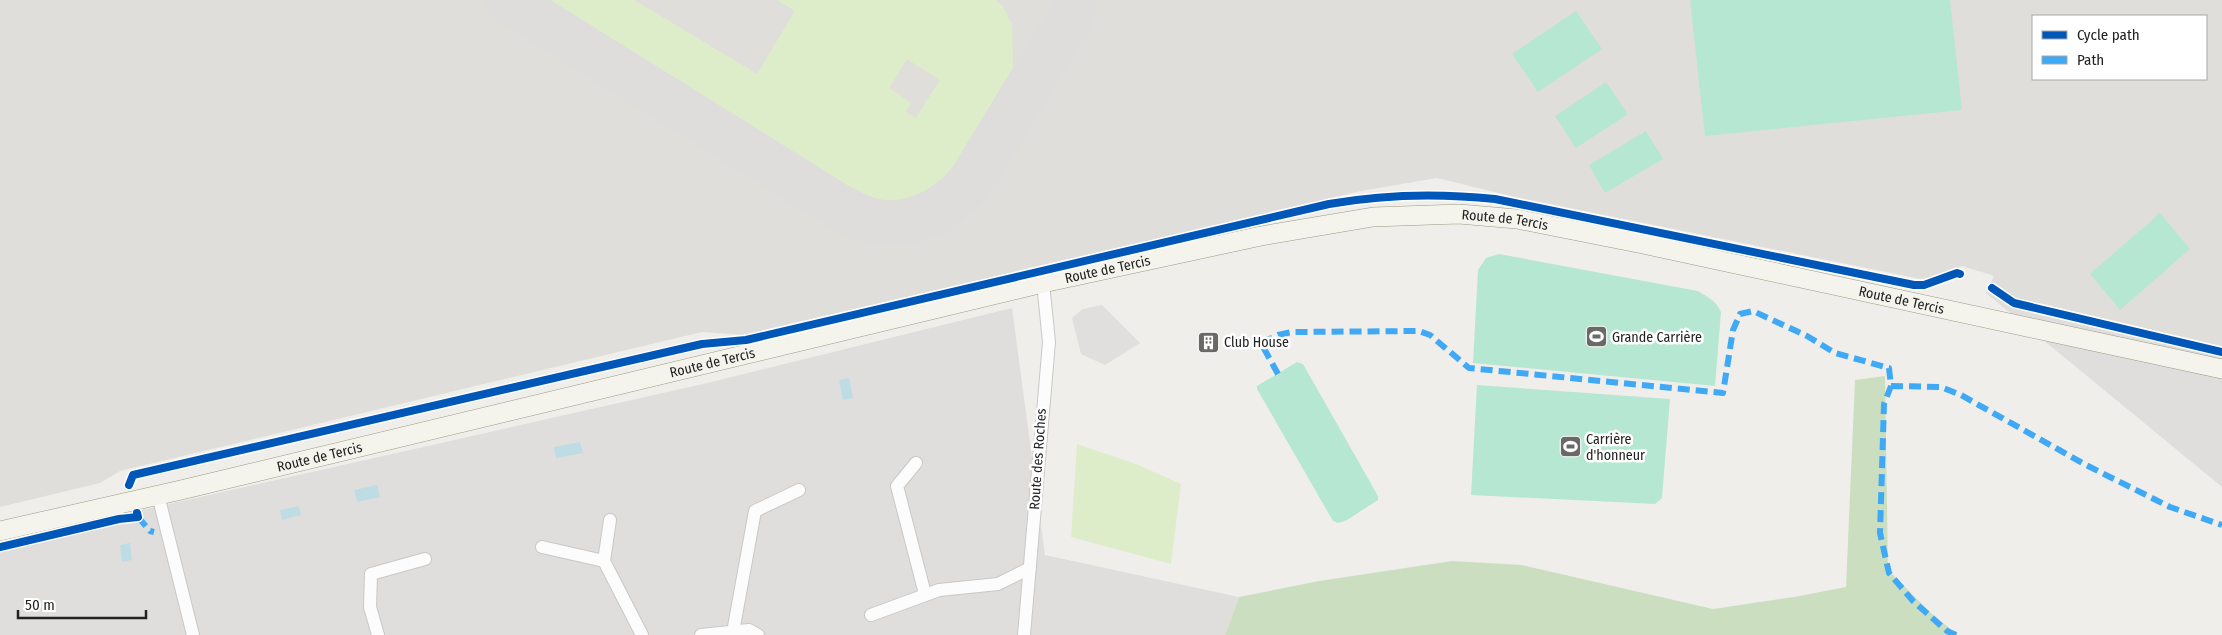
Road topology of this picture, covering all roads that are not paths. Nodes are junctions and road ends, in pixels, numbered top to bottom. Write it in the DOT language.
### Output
graph roads {
  1 [pos="1043,283"];
  2 [pos="2222,369"];
  3 [pos="916,463"];
  4 [pos="799,490"];
  5 [pos="158,496"];
  6 [pos="610,520"];
  7 [pos="0,531"];
  8 [pos="542,548"];
  9 [pos="425,559"];
  10 [pos="604,561"];
  11 [pos="1030,568"];
  12 [pos="925,594"];
  13 [pos="871,615"];
  14 [pos="733,632"];
  15 [pos="193,635"];
  16 [pos="378,635"];
  17 [pos="642,635"];
  18 [pos="701,635"];
  19 [pos="758,635"];
  20 [pos="1024,635"];
  1 -- 2 [label="main road, Route de Tercis"];
  1 -- 5 [label="main road, Route de Tercis"];
  1 -- 11 [label="street, Route des Roches"];
  3 -- 12 [label="street"];
  4 -- 14 [label="street"];
  5 -- 7 [label="main road, Route de Tercis"];
  5 -- 15 [label="street"];
  6 -- 10 [label="street"];
  8 -- 10 [label="street"];
  9 -- 16 [label="street"];
  10 -- 17 [label="street"];
  11 -- 12 [label="street"];
  11 -- 20 [label="street, Route des Roches"];
  12 -- 13 [label="street"];
  14 -- 18 [label="street"];
  14 -- 19 [label="street"];
}
